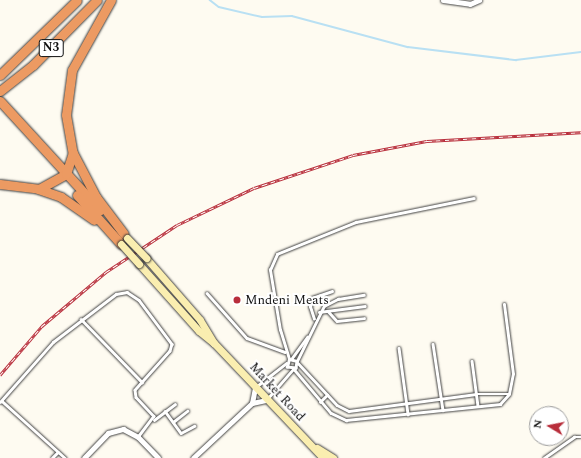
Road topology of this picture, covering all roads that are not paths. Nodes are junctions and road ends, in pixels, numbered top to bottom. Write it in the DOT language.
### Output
graph roads {
  1 [pos="77,0"];
  2 [pos="97,0"];
  3 [pos="111,0"];
  4 [pos="443,0"];
  5 [pos="479,0"];
  6 [pos="0,75"];
  7 [pos="0,91"];
  8 [pos="1,104"];
  9 [pos="73,153"];
  10 [pos="64,176"];
  11 [pos="0,184"];
  12 [pos="38,189"];
  13 [pos="474,198"];
  14 [pos="122,239"];
  15 [pos="332,291"];
  16 [pos="207,293"];
  17 [pos="364,295"];
  18 [pos="504,305"];
  19 [pos="364,306"];
  20 [pos="328,311"];
  21 [pos="319,312"];
  22 [pos="364,318"];
  23 [pos="81,319"];
  24 [pos="314,320"];
  25 [pos="307,336"];
  26 [pos="214,343"];
  27 [pos="433,344"];
  28 [pos="399,348"];
  29 [pos="286,352"];
  30 [pos="292,358"];
  31 [pos="289,359"];
  32 [pos="472,361"];
  33 [pos="298,362"];
  34 [pos="286,363"];
  35 [pos="293,370"];
  36 [pos="142,382"];
  37 [pos="255,388"];
  38 [pos="476,394"];
  39 [pos="510,394"];
  40 [pos="327,396"];
  41 [pos="442,398"];
  42 [pos="266,400"];
  43 [pos="1,401"];
  44 [pos="252,402"];
  45 [pos="320,402"];
  46 [pos="175,404"];
  47 [pos="406,404"];
  48 [pos="478,406"];
  49 [pos="187,410"];
  50 [pos="443,410"];
  51 [pos="165,411"];
  52 [pos="408,414"];
  53 [pos="154,420"];
  54 [pos="173,422"];
  55 [pos="194,426"];
  56 [pos="138,437"];
  57 [pos="581,438"];
  58 [pos="305,440"];
  59 [pos="58,452"];
  60 [pos="52,458"];
  61 [pos="65,458"];
  62 [pos="84,458"];
  63 [pos="158,458"];
  64 [pos="193,458"];
  65 [pos="323,458"];
  66 [pos="333,458"];
  67 [pos="544,458"];
  1 -- 6 [label="highway, N3"];
  2 -- 7 [label="highway, N3"];
  3 -- 9 [label="highway"];
  4 -- 5 [label="street"];
  8 -- 10 [label="highway"];
  8 -- 10 [label="highway"];
  9 -- 10 [label="highway"];
  9 -- 14 [label="highway"];
  10 -- 12 [label="highway"];
  10 -- 14 [label="highway"];
  11 -- 12 [label="highway"];
  12 -- 14 [label="highway"];
  13 -- 29 [label="lane"];
  14 -- 26 [label="street, Market Road, bridge"];
  14 -- 26 [label="street, Market Road, bridge"];
  15 -- 24 [label="lane"];
  16 -- 29 [label="lane"];
  17 -- 21 [label="lane"];
  18 -- 39 [label="lane"];
  19 -- 20 [label="lane"];
  20 -- 21 [label="lane"];
  20 -- 22 [label="lane"];
  21 -- 24 [label="lane"];
  23 -- 36 [label="lane"];
  23 -- 36 [label="lane"];
  23 -- 43 [label="lane"];
  24 -- 25 [label="lane"];
  25 -- 30 [label="lane"];
  25 -- 33 [label="lane"];
  26 -- 37 [label="street, Market Road"];
  27 -- 41 [label="lane"];
  28 -- 47 [label="lane"];
  29 -- 31 [label="lane"];
  30 -- 31 [label="lane"];
  30 -- 33 [label="lane"];
  31 -- 34 [label="lane"];
  32 -- 38 [label="lane"];
  33 -- 35 [label="lane"];
  33 -- 40 [label="lane"];
  34 -- 35 [label="lane"];
  34 -- 37 [label="lane"];
  35 -- 42 [label="lane"];
  35 -- 45 [label="lane"];
  36 -- 53 [label="lane"];
  37 -- 42 [label="street, Market Road"];
  37 -- 44 [label="street"];
  38 -- 39 [label="lane"];
  38 -- 41 [label="lane"];
  38 -- 48 [label="lane"];
  39 -- 48 [label="lane"];
  40 -- 45 [label="lane"];
  40 -- 47 [label="lane"];
  41 -- 47 [label="lane"];
  41 -- 50 [label="lane"];
  42 -- 44 [label="street"];
  42 -- 58 [label="street, Market Road"];
  43 -- 59 [label="lane"];
  44 -- 64 [label="street"];
  45 -- 52 [label="lane"];
  46 -- 51 [label="lane"];
  47 -- 52 [label="lane"];
  48 -- 50 [label="lane"];
  49 -- 54 [label="lane"];
  50 -- 52 [label="lane"];
  51 -- 53 [label="lane"];
  51 -- 54 [label="lane"];
  53 -- 56 [label="lane"];
  54 -- 55 [label="lane"];
  56 -- 62 [label="street"];
  56 -- 63 [label="street"];
  57 -- 67 [label="lane"];
  58 -- 65 [label="street, Market Road"];
  58 -- 66 [label="street"];
  59 -- 60 [label="lane"];
  59 -- 61 [label="lane"];
}
